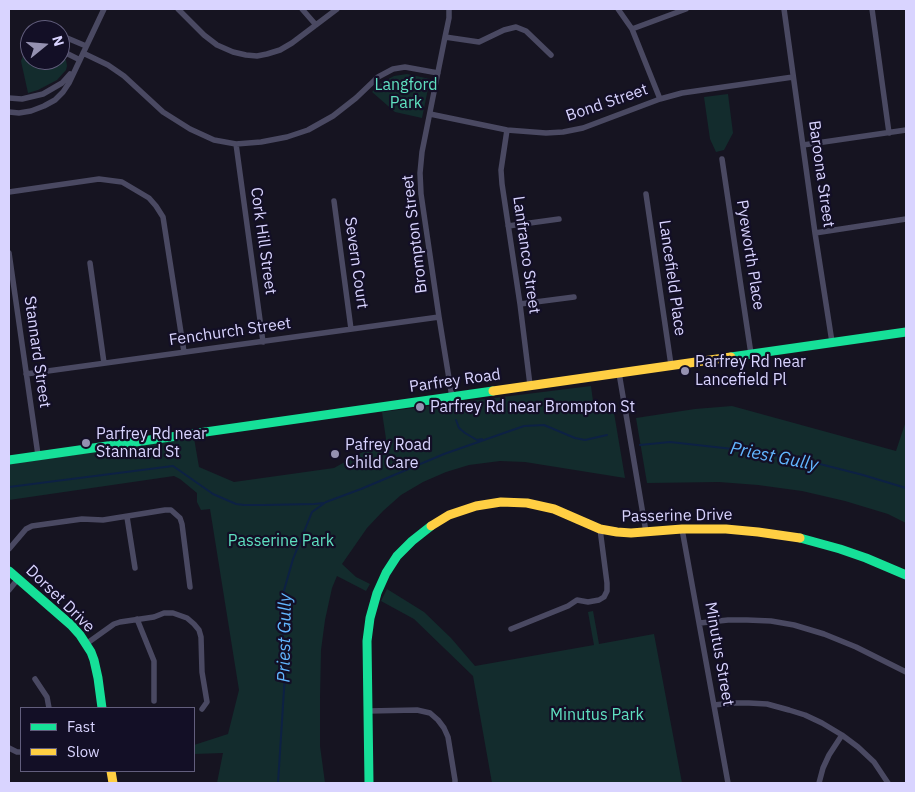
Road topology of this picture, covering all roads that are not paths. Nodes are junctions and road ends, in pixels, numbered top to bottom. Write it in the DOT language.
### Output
graph roads {
  1 [pos="104,9"];
  2 [pos="178,9"];
  3 [pos="302,9"];
  4 [pos="337,9"];
  5 [pos="449,9"];
  6 [pos="618,9"];
  7 [pos="686,9"];
  8 [pos="784,9"];
  9 [pos="872,9"];
  10 [pos="316,25"];
  11 [pos="632,29"];
  12 [pos="445,37"];
  13 [pos="70,39"];
  14 [pos="86,46"];
  15 [pos="83,52"];
  16 [pos="70,55"];
  17 [pos="551,55"];
  18 [pos="80,60"];
  19 [pos="75,69"];
  20 [pos="438,73"];
  21 [pos="793,77"];
  22 [pos="9,98"];
  23 [pos="660,99"];
  24 [pos="9,112"];
  25 [pos="430,114"];
  26 [pos="508,130"];
  27 [pos="906,130"];
  28 [pos="890,133"];
  29 [pos="236,144"];
  30 [pos="803,145"];
  31 [pos="722,159"];
  32 [pos="9,192"];
  33 [pos="646,194"];
  34 [pos="334,201"];
  35 [pos="559,219"];
  36 [pos="906,219"];
  37 [pos="508,226"];
  38 [pos="815,233"];
  39 [pos="9,253"];
  40 [pos="90,263"];
  41 [pos="574,297"];
  42 [pos="520,304"];
  43 [pos="439,317"];
  44 [pos="351,329"];
  45 [pos="906,332"];
  46 [pos="263,342"];
  47 [pos="832,342"];
  48 [pos="184,352"];
  49 [pos="751,354"];
  50 [pos="104,363"];
  51 [pos="671,365"];
  52 [pos="619,373"];
  53 [pos="26,374"];
  54 [pos="530,385"];
  55 [pos="452,397"];
  56 [pos="38,455"];
  57 [pos="9,460"];
  58 [pos="127,517"];
  59 [pos="600,528"];
  60 [pos="682,529"];
  61 [pos="646,532"];
  62 [pos="9,548"];
  63 [pos="135,568"];
  64 [pos="9,571"];
  65 [pos="906,575"];
  66 [pos="18,579"];
  67 [pos="190,587"];
  68 [pos="9,590"];
  69 [pos="138,619"];
  70 [pos="700,624"];
  71 [pos="511,629"];
  72 [pos="86,644"];
  73 [pos="906,672"];
  74 [pos="35,679"];
  75 [pos="154,700"];
  76 [pos="714,705"];
  77 [pos="48,707"];
  78 [pos="102,707"];
  79 [pos="202,709"];
  80 [pos="368,711"];
  81 [pos="842,735"];
  82 [pos="369,783"];
  83 [pos="455,783"];
  84 [pos="728,783"];
  85 [pos="819,783"];
  86 [pos="888,783"];
  1 -- 14 [label="street"];
  2 -- 10 [label="street"];
  3 -- 10 [label="street"];
  4 -- 10 [label="street"];
  5 -- 12 [label="street, Brompton Street"];
  6 -- 11 [label="street"];
  7 -- 11 [label="street"];
  8 -- 21 [label="street, Baroona Street"];
  9 -- 28 [label="street"];
  11 -- 23 [label="street"];
  12 -- 17 [label="street"];
  12 -- 20 [label="street, Brompton Street"];
  13 -- 14 [label="street"];
  14 -- 15 [label="street"];
  15 -- 18 [label="street"];
  15 -- 29 [label="street"];
  16 -- 18 [label="street"];
  18 -- 19 [label="street"];
  19 -- 22 [label="street"];
  19 -- 24 [label="street"];
  20 -- 25 [label="street, Brompton Street"];
  20 -- 29 [label="street"];
  21 -- 23 [label="street, Bond Street"];
  21 -- 30 [label="street, Baroona Street"];
  23 -- 26 [label="street, Bond Street"];
  25 -- 26 [label="street, Bond Street"];
  25 -- 43 [label="street, Brompton Street"];
  26 -- 37 [label="street, Lanfranco Street"];
  27 -- 28 [label="street"];
  28 -- 30 [label="street"];
  29 -- 46 [label="street, Cork Hill Street"];
  30 -- 38 [label="street, Baroona Street"];
  31 -- 49 [label="street, Pyeworth Place"];
  32 -- 48 [label="street"];
  33 -- 51 [label="street, Lancefield Place"];
  34 -- 44 [label="street, Severn Court"];
  35 -- 37 [label="street"];
  36 -- 38 [label="street"];
  37 -- 42 [label="street, Lanfranco Street"];
  38 -- 47 [label="street, Baroona Street"];
  39 -- 53 [label="street, Stannard Street"];
  40 -- 50 [label="street"];
  41 -- 42 [label="street"];
  42 -- 54 [label="street, Lanfranco Street"];
  43 -- 44 [label="street, Fenchurch Street"];
  43 -- 55 [label="street, Brompton Street"];
  44 -- 46 [label="street, Fenchurch Street"];
  45 -- 47 [label="street, Parfrey Road"];
  46 -- 48 [label="street, Fenchurch Street"];
  47 -- 49 [label="street, Parfrey Road"];
  48 -- 50 [label="street, Fenchurch Street"];
  49 -- 51 [label="street, Parfrey Road"];
  50 -- 53 [label="street, Fenchurch Street"];
  51 -- 52 [label="street, Parfrey Road"];
  52 -- 54 [label="street, Parfrey Road"];
  52 -- 61 [label="street"];
  53 -- 56 [label="street, Stannard Street"];
  54 -- 55 [label="street, Parfrey Road"];
  55 -- 56 [label="street, Parfrey Road"];
  56 -- 57 [label="street, Parfrey Road"];
  58 -- 62 [label="street"];
  58 -- 63 [label="street"];
  58 -- 67 [label="street"];
  59 -- 61 [label="street, Passerine Drive"];
  59 -- 71 [label="street"];
  59 -- 80 [label="street, Passerine Drive"];
  60 -- 61 [label="street, Passerine Drive"];
  60 -- 65 [label="street, Passerine Drive"];
  60 -- 70 [label="street, Minutus Street"];
  64 -- 66 [label="street, Dorset Drive"];
  66 -- 68 [label="street"];
  66 -- 72 [label="street, Dorset Drive"];
  69 -- 72 [label="street"];
  69 -- 75 [label="street"];
  69 -- 79 [label="street"];
  70 -- 73 [label="street"];
  70 -- 76 [label="street, Minutus Street"];
  72 -- 78 [label="street, Dorset Drive"];
  74 -- 77 [label="street"];
  76 -- 81 [label="street"];
  76 -- 84 [label="street, Minutus Street"];
  80 -- 82 [label="street, Passerine Drive"];
  80 -- 83 [label="street"];
  81 -- 85 [label="street"];
  81 -- 86 [label="street"];
}
